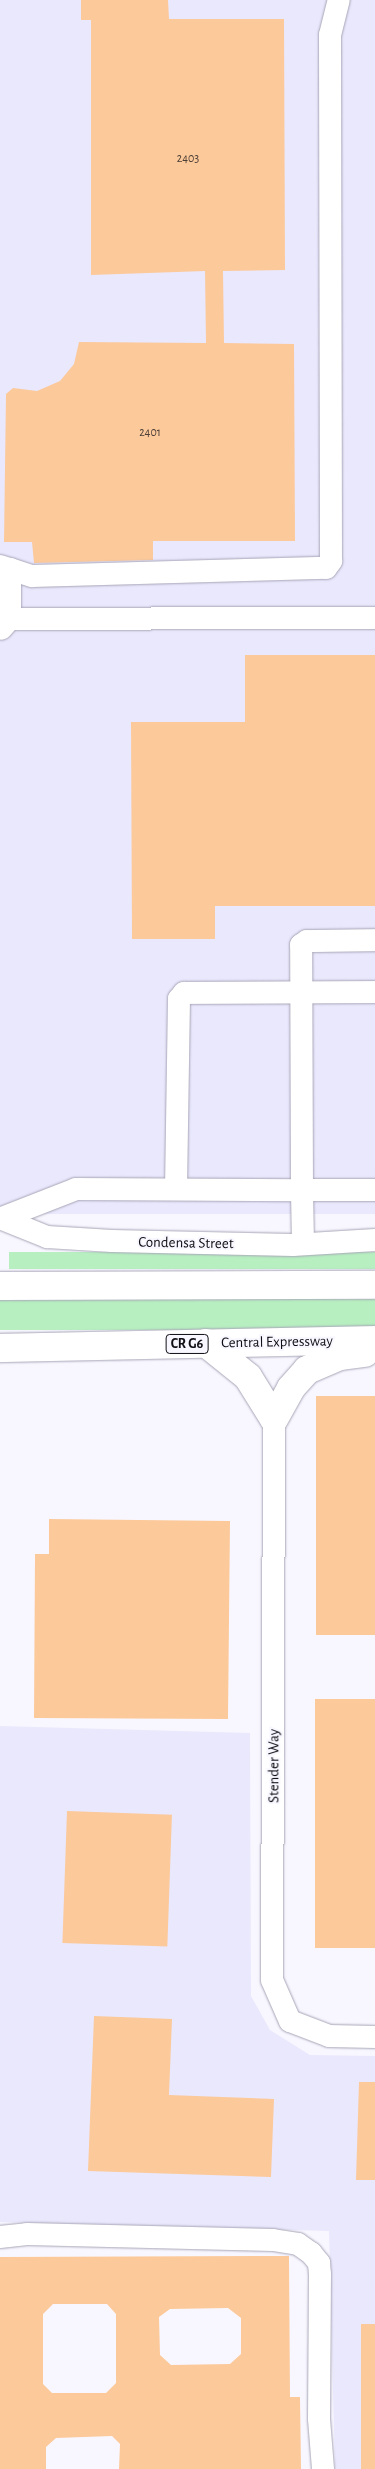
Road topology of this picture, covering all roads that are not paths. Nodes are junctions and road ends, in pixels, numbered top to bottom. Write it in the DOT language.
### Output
graph roads {
  1 [pos="339,0"];
  2 [pos="5,567"];
  3 [pos="375,618"];
  4 [pos="5,624"];
  5 [pos="375,940"];
  6 [pos="301,992"];
  7 [pos="375,992"];
  8 [pos="176,1189"];
  9 [pos="302,1190"];
  10 [pos="375,1190"];
  11 [pos="1,1216"];
  12 [pos="375,1240"];
  13 [pos="303,1244"];
  14 [pos="0,1286"];
  15 [pos="375,1286"];
  16 [pos="375,1340"];
  17 [pos="206,1343"];
  18 [pos="0,1348"];
  19 [pos="375,1352"];
  20 [pos="274,1419"];
  21 [pos="375,2037"];
  22 [pos="0,2237"];
  23 [pos="323,2469"];
  1 -- 2 [label="street"];
  2 -- 4 [label="street"];
  3 -- 4 [label="street"];
  5 -- 6 [label="street"];
  6 -- 7 [label="street"];
  6 -- 8 [label="street"];
  6 -- 9 [label="street"];
  8 -- 9 [label="street"];
  8 -- 11 [label="street"];
  9 -- 10 [label="street"];
  9 -- 13 [label="street"];
  11 -- 13 [label="street, Condensa Street"];
  12 -- 13 [label="street, Condensa Street"];
  14 -- 15 [label="highway"];
  16 -- 17 [label="highway, Central Expressway / CR G6"];
  17 -- 18 [label="highway, Central Expressway / CR G6"];
  17 -- 20 [label="highway"];
  19 -- 20 [label="highway"];
  20 -- 21 [label="street, Stender Way"];
  22 -- 23 [label="street"];
}
